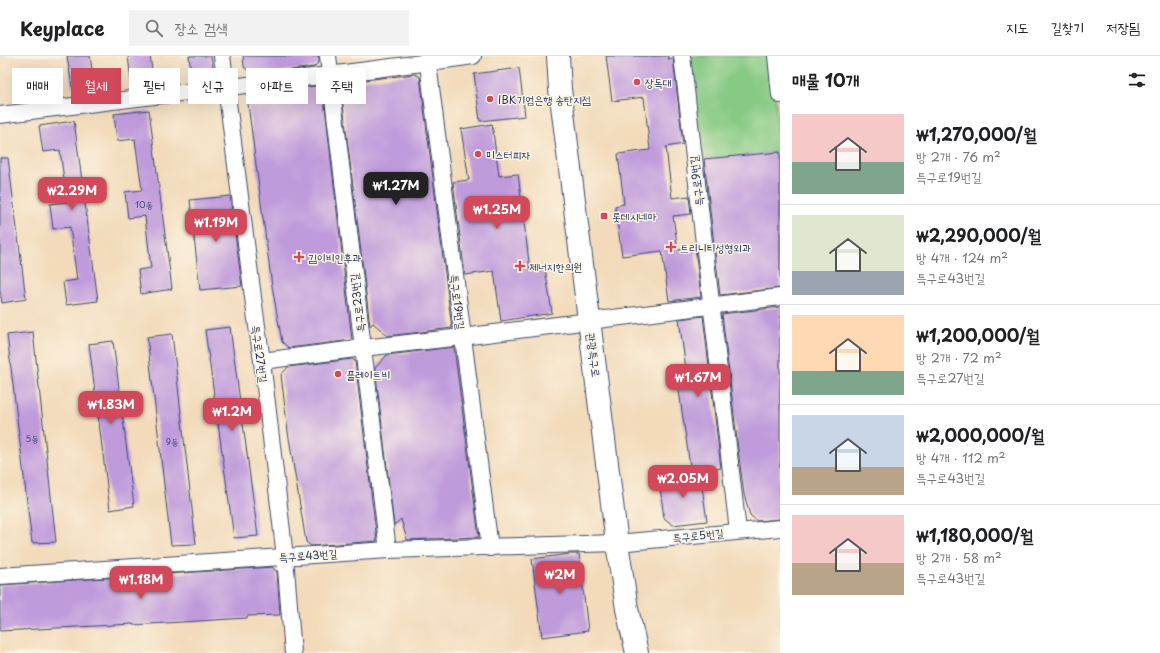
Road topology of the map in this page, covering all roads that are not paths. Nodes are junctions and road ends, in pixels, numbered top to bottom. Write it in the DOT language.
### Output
graph roads {
  1 [pos="222,56"];
  2 [pos="328,56"];
  3 [pos="473,56"];
  4 [pos="558,56"];
  5 [pos="682,56"];
  6 [pos="776,56"];
  7 [pos="427,59"];
  8 [pos="224,68"];
  9 [pos="329,68"];
  10 [pos="366,69"];
  11 [pos="316,77"];
  12 [pos="238,86"];
  13 [pos="188,92"];
  14 [pos="780,95"];
  15 [pos="228,104"];
  16 [pos="334,104"];
  17 [pos="0,115"];
  18 [pos="780,298"];
  19 [pos="711,306"];
  20 [pos="590,322"];
  21 [pos="462,338"];
  22 [pos="363,348"];
  23 [pos="262,361"];
  24 [pos="780,528"];
  25 [pos="738,531"];
  26 [pos="617,543"];
  27 [pos="490,548"];
  28 [pos="388,550"];
  29 [pos="285,557"];
  30 [pos="0,576"];
  31 [pos="293,653"];
  32 [pos="637,653"];
  1 -- 8 [label="street, 특구로27번길"];
  2 -- 9 [label="street, 특구로23번길"];
  3 -- 7 [label="street"];
  4 -- 20 [label="street, 관광특구로"];
  5 -- 19 [label="street, 특구로9번길"];
  6 -- 14 [label="street"];
  7 -- 10 [label="street"];
  7 -- 21 [label="street, 특구로19번길"];
  11 -- 12 [label="street"];
  13 -- 17 [label="street"];
  15 -- 23 [label="street, 특구로27번길"];
  16 -- 22 [label="street, 특구로23번길"];
  18 -- 19 [label="street"];
  19 -- 20 [label="street"];
  19 -- 25 [label="street, 특구로9번길"];
  20 -- 21 [label="street"];
  20 -- 26 [label="street, 관광특구로"];
  21 -- 22 [label="street"];
  21 -- 27 [label="street, 특구로19번길"];
  22 -- 23 [label="street"];
  22 -- 28 [label="street, 특구로23번길"];
  23 -- 29 [label="street, 특구로27번길"];
  24 -- 25 [label="street, 특구로5번길"];
  25 -- 26 [label="street, 특구로5번길"];
  26 -- 27 [label="street, 특구로43번길"];
  26 -- 32 [label="street, 관광특구로"];
  27 -- 28 [label="street, 특구로43번길"];
  28 -- 29 [label="street, 특구로43번길"];
  29 -- 30 [label="street, 특구로43번길"];
  29 -- 31 [label="street, 특구로27번길"];
}
